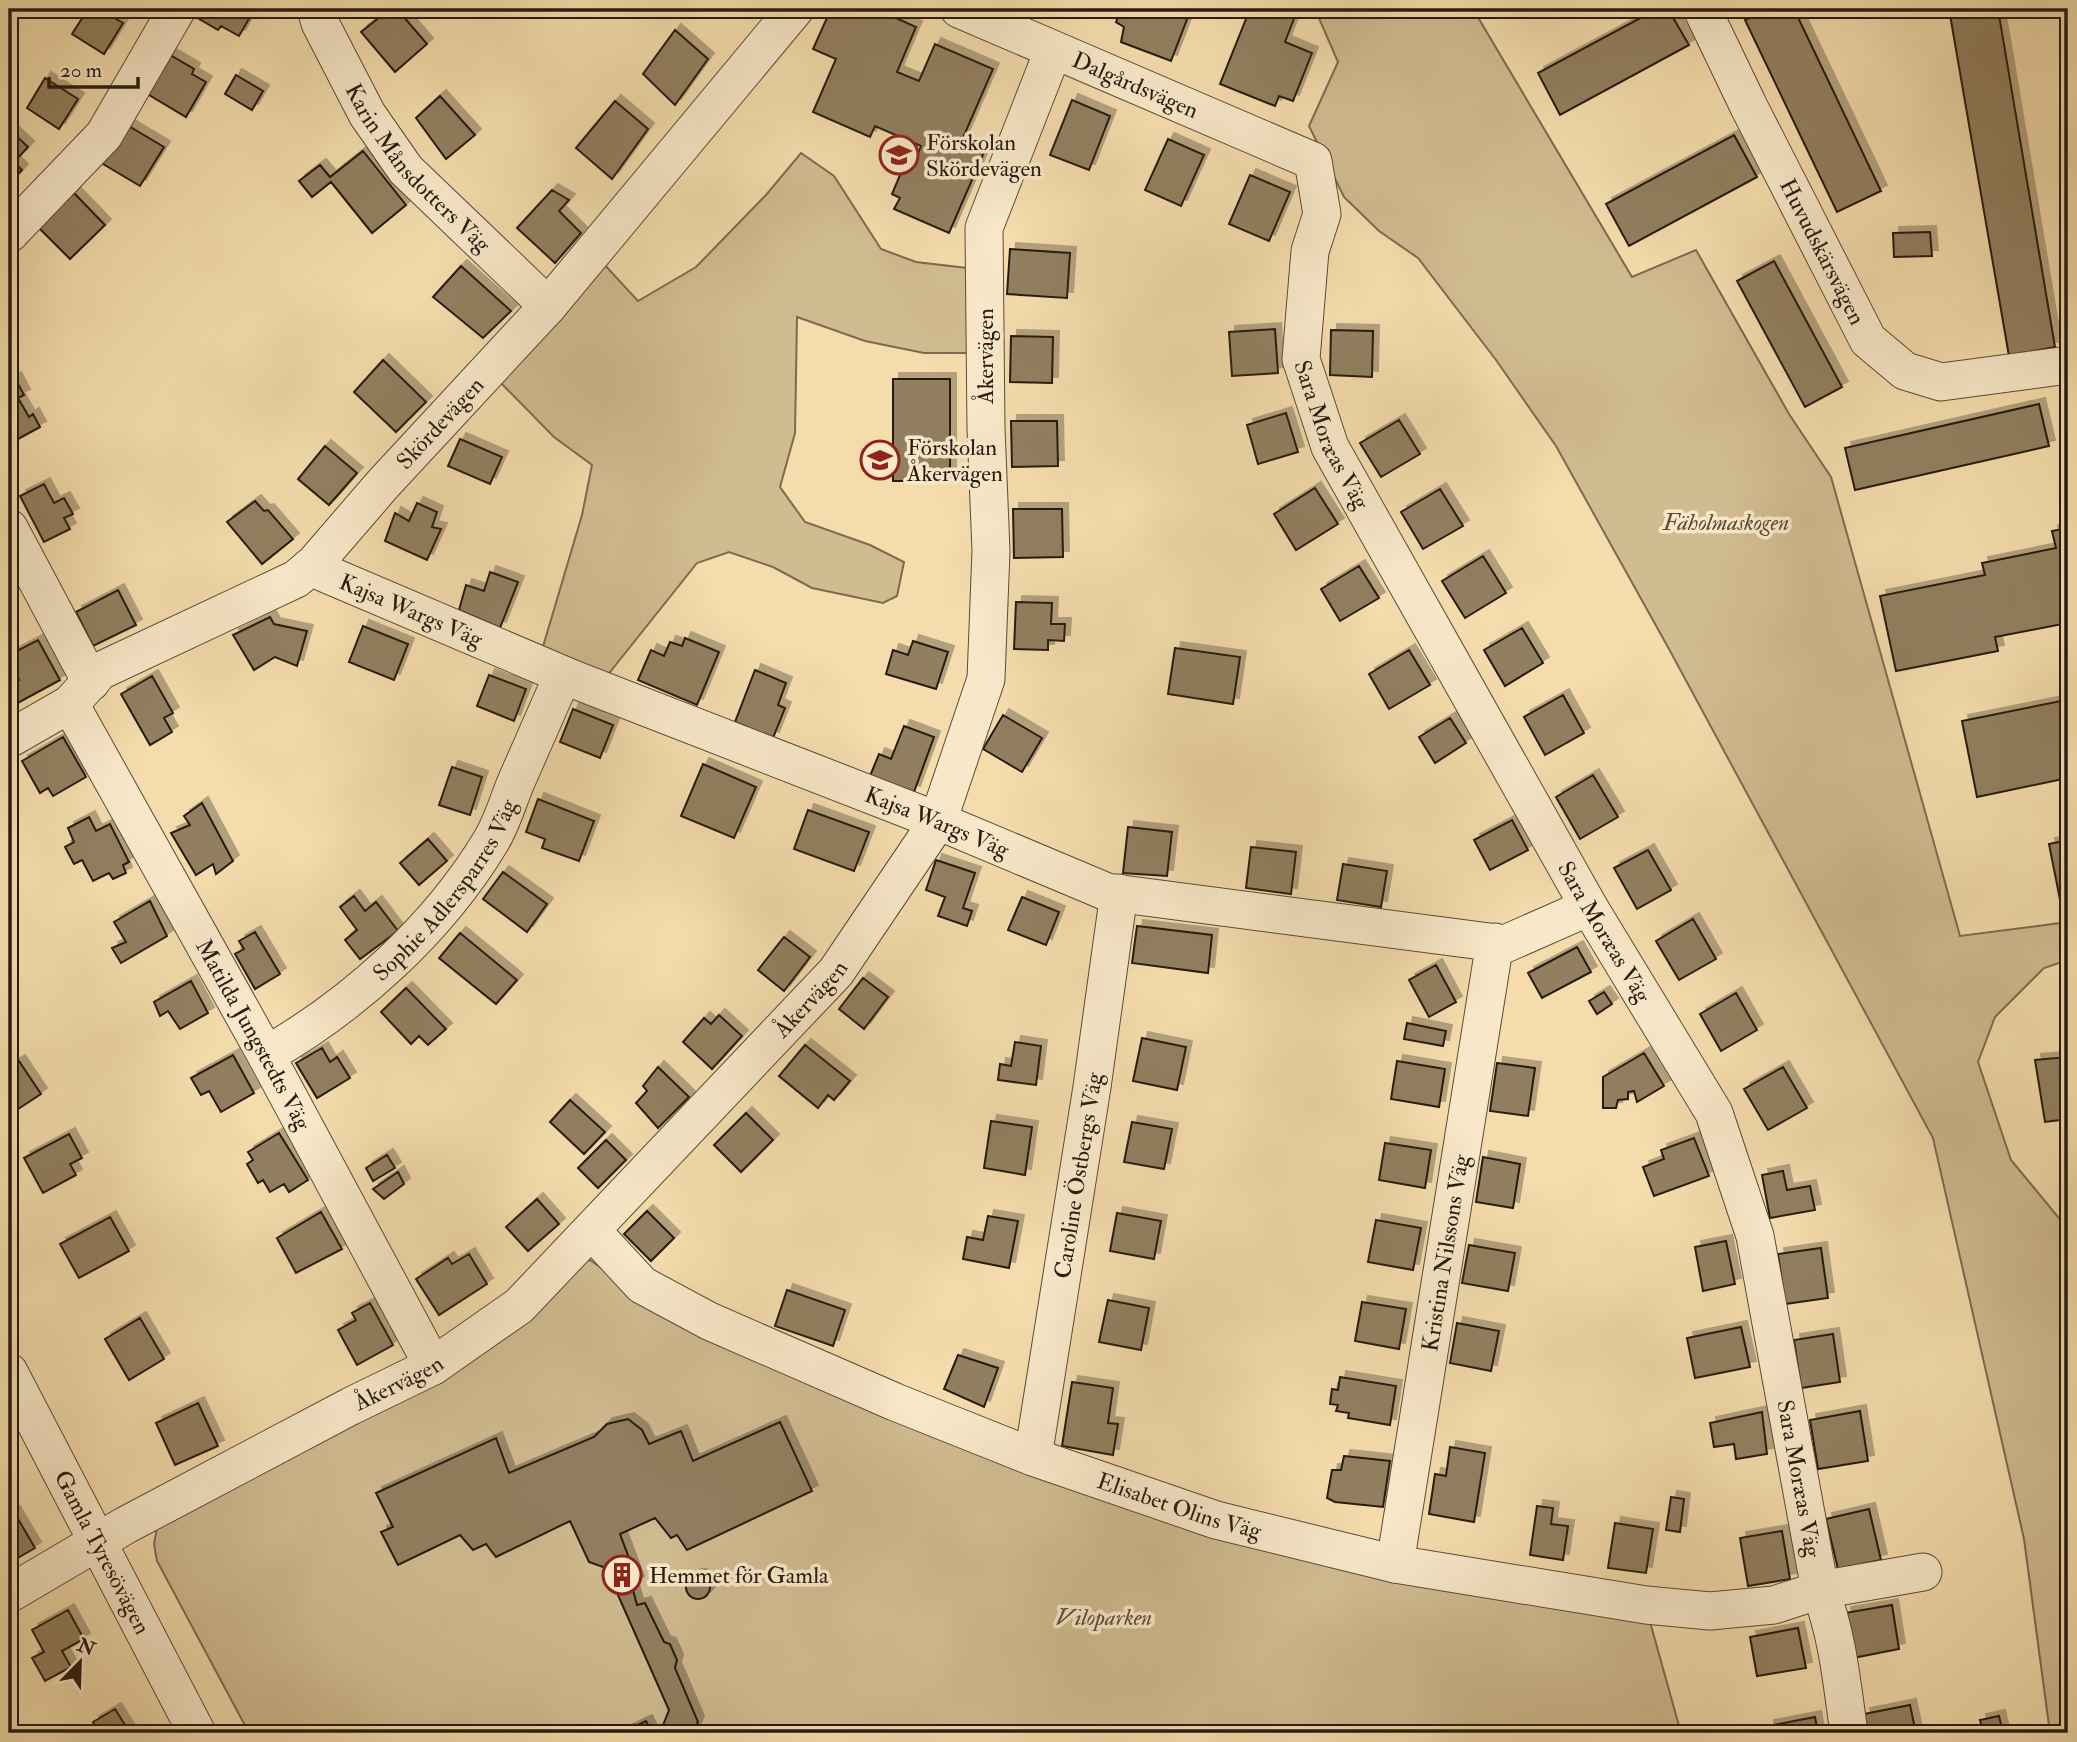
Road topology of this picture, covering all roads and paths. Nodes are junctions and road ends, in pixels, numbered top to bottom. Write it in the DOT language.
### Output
graph roads {
  1 [pos="177,9"];
  2 [pos="316,9"];
  3 [pos="795,9"];
  4 [pos="959,9"];
  5 [pos="1703,9"];
  6 [pos="1053,51"];
  7 [pos="1313,161"];
  8 [pos="9,234"];
  9 [pos="548,306"];
  10 [pos="2068,365"];
  11 [pos="9,528"];
  12 [pos="310,567"];
  13 [pos="563,675"];
  14 [pos="80,693"];
  15 [pos="9,739"];
  16 [pos="938,821"];
  17 [pos="1119,893"];
  18 [pos="1589,907"];
  19 [pos="1495,942"];
  20 [pos="266,1055"];
  21 [pos="593,1232"];
  22 [pos="433,1366"];
  23 [pos="9,1372"];
  24 [pos="1033,1457"];
  25 [pos="98,1542"];
  26 [pos="1395,1564"];
  27 [pos="1923,1572"];
  28 [pos="1819,1590"];
  29 [pos="9,1594"];
  30 [pos="197,1733"];
  31 [pos="1849,1733"];
  1 -- 8 [label="street"];
  2 -- 9 [label="street, Karin Månsdotters Väg"];
  3 -- 9 [label="street, Skördevägen"];
  4 -- 6 [label="street, Dalgårdsvägen"];
  5 -- 10 [label="street, Huvudskärsvägen"];
  6 -- 7 [label="street, Dalgårdsvägen"];
  6 -- 16 [label="street, Åkervägen"];
  7 -- 18 [label="street, Sara Moræas Väg"];
  9 -- 12 [label="street, Skördevägen"];
  11 -- 14 [label="street, Matilda Jungstedts Väg"];
  12 -- 13 [label="street, Kajsa Wargs Väg"];
  12 -- 14 [label="street, Skördevägen"];
  13 -- 16 [label="street, Kajsa Wargs Väg"];
  13 -- 20 [label="street, Sophie Adlersparres Väg"];
  14 -- 15 [label="street, Skördevägen"];
  14 -- 20 [label="street, Matilda Jungstedts Väg"];
  16 -- 17 [label="street, Kajsa Wargs Väg"];
  16 -- 21 [label="street, Åkervägen"];
  17 -- 19 [label="street, Kajsa Wargs Väg"];
  17 -- 24 [label="street, Caroline Östbergs Väg"];
  18 -- 19 [label="street, Kajsa Wargs Väg"];
  18 -- 28 [label="street, Sara Moræas Väg"];
  19 -- 26 [label="street, Kristina Nilssons Väg"];
  20 -- 22 [label="street, Matilda Jungstedts Väg"];
  21 -- 22 [label="street, Åkervägen"];
  21 -- 24 [label="street, Elisabet Olins Väg"];
  22 -- 25 [label="street, Åkervägen"];
  23 -- 25 [label="street, Gamla Tyresövägen"];
  24 -- 26 [label="street, Elisabet Olins Väg"];
  25 -- 29 [label="street, Åkervägen"];
  25 -- 30 [label="street, Gamla Tyresövägen"];
  26 -- 28 [label="street, Elisabet Olins Väg"];
  27 -- 28 [label="street, Elisabet Olins Väg"];
  28 -- 31 [label="street, Sara Moræas Väg"];
}
